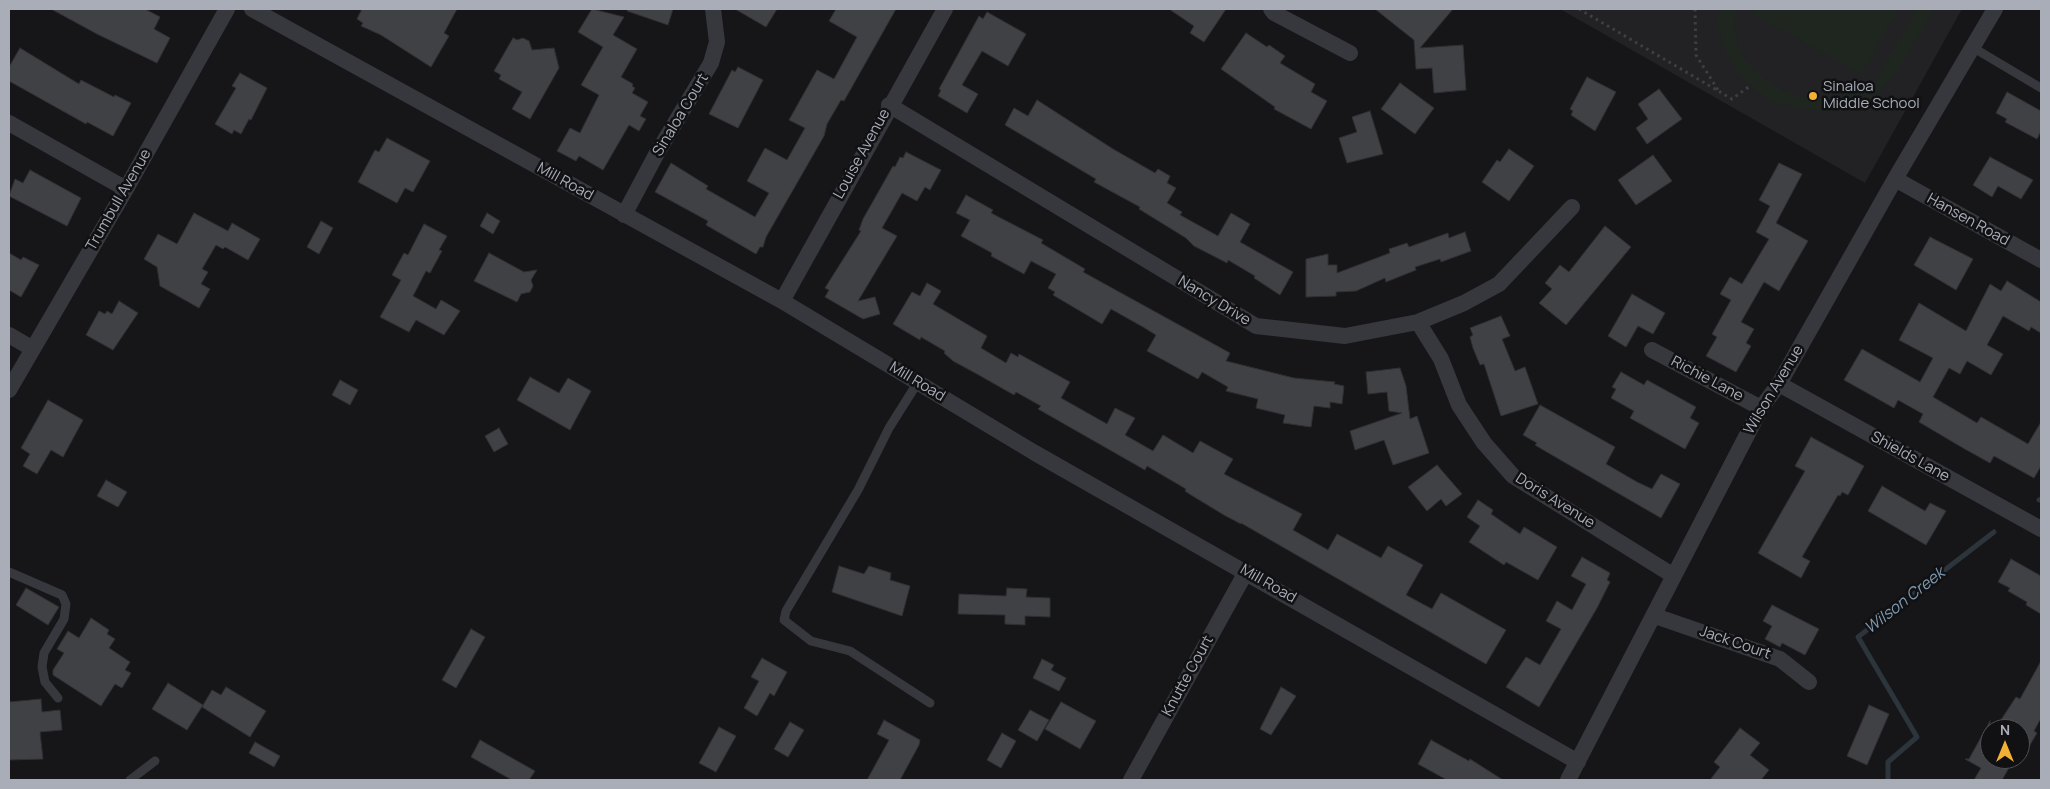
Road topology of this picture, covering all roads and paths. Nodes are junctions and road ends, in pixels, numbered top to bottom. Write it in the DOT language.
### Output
graph roads {
  1 [pos="227,9"];
  2 [pos="252,9"];
  3 [pos="714,9"];
  4 [pos="945,9"];
  5 [pos="1271,9"];
  6 [pos="1579,9"];
  7 [pos="1695,9"];
  8 [pos="1995,9"];
  9 [pos="1972,47"];
  10 [pos="1350,54"];
  11 [pos="1750,86"];
  12 [pos="2041,88"];
  13 [pos="1718,91"];
  14 [pos="890,105"];
  15 [pos="9,123"];
  16 [pos="1895,179"];
  17 [pos="126,189"];
  18 [pos="1572,207"];
  19 [pos="624,215"];
  20 [pos="2041,260"];
  21 [pos="782,301"];
  22 [pos="1418,322"];
  23 [pos="9,335"];
  24 [pos="33,349"];
  25 [pos="1652,350"];
  26 [pos="918,382"];
  27 [pos="1779,384"];
  28 [pos="9,390"];
  29 [pos="1762,408"];
  30 [pos="2041,529"];
  31 [pos="9,572"];
  32 [pos="1246,572"];
  33 [pos="1674,576"];
  34 [pos="1655,616"];
  35 [pos="1809,682"];
  36 [pos="58,698"];
  37 [pos="930,703"];
  38 [pos="156,761"];
  39 [pos="1578,762"];
  40 [pos="130,780"];
  41 [pos="1131,780"];
  42 [pos="1568,780"];
  1 -- 17 [label="street, Trumbull Avenue"];
  2 -- 19 [label="street, Mill Road"];
  3 -- 19 [label="street, Sinaloa Court"];
  4 -- 14 [label="street, Louise Avenue"];
  5 -- 10 [label="street"];
  6 -- 13 [label="path"];
  7 -- 13 [label="path"];
  8 -- 9 [label="street, Wilson Avenue"];
  9 -- 12 [label="lane"];
  9 -- 16 [label="street, Wilson Avenue"];
  11 -- 13 [label="path"];
  14 -- 21 [label="street, Louise Avenue"];
  14 -- 22 [label="street, Nancy Drive"];
  15 -- 17 [label="street"];
  16 -- 20 [label="street, Hansen Road"];
  16 -- 27 [label="street, Wilson Avenue"];
  17 -- 24 [label="street, Trumbull Avenue"];
  18 -- 22 [label="street, Nancy Drive"];
  19 -- 21 [label="street, Mill Road"];
  21 -- 26 [label="street, Mill Road"];
  22 -- 33 [label="street, Doris Avenue"];
  23 -- 24 [label="street"];
  24 -- 28 [label="street, Trumbull Avenue"];
  25 -- 29 [label="street, Richie Lane"];
  26 -- 32 [label="street, Mill Road"];
  26 -- 37 [label="lane"];
  27 -- 29 [label="street, Wilson Avenue"];
  27 -- 30 [label="street, Shields Lane"];
  29 -- 33 [label="street, Wilson Avenue"];
  31 -- 36 [label="lane"];
  32 -- 39 [label="street, Mill Road"];
  32 -- 41 [label="street, Knutte Court"];
  33 -- 34 [label="street, Wilson Avenue"];
  34 -- 35 [label="street, Jack Court"];
  34 -- 39 [label="street, Wilson Avenue"];
  38 -- 40 [label="lane"];
  39 -- 42 [label="street, Wilson Avenue"];
}
